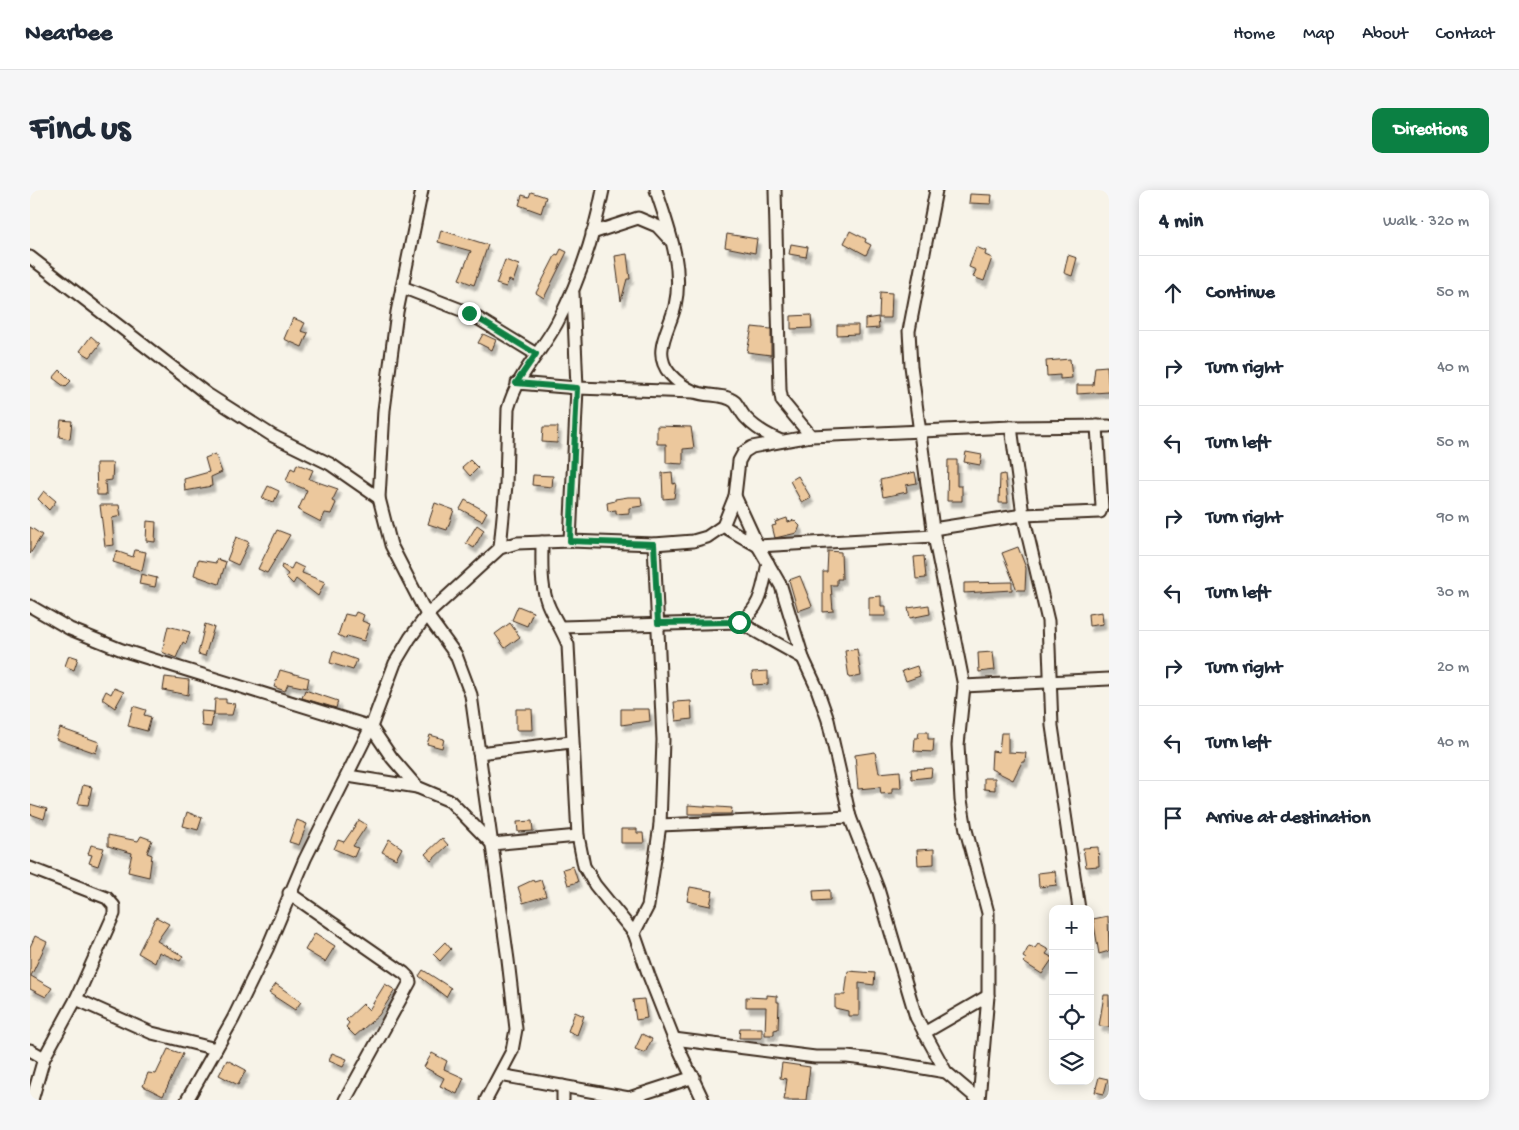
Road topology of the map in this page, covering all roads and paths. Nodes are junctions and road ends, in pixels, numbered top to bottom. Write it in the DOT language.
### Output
graph roads {
  1 [pos="422,190"];
  2 [pos="602,190"];
  3 [pos="656,190"];
  4 [pos="775,190"];
  5 [pos="936,190"];
  6 [pos="592,233"];
  7 [pos="672,242"];
  8 [pos="30,257"];
  9 [pos="402,287"];
  10 [pos="573,290"];
  11 [pos="536,354"];
  12 [pos="516,383"];
  13 [pos="577,388"];
  14 [pos="695,392"];
  15 [pos="1103,426"];
  16 [pos="1011,427"];
  17 [pos="920,432"];
  18 [pos="811,436"];
  19 [pos="781,441"];
  20 [pos="735,496"];
  21 [pos="379,498"];
  22 [pos="1023,515"];
  23 [pos="723,526"];
  24 [pos="934,532"];
  25 [pos="570,541"];
  26 [pos="542,542"];
  27 [pos="654,544"];
  28 [pos="758,546"];
  29 [pos="500,548"];
  30 [pos="768,563"];
  31 [pos="30,606"];
  32 [pos="427,615"];
  33 [pos="739,622"];
  34 [pos="658,623"];
  35 [pos="561,627"];
  36 [pos="803,658"];
  37 [pos="1109,679"];
  38 [pos="1051,681"];
  39 [pos="964,686"];
  40 [pos="371,727"];
  41 [pos="571,742"];
  42 [pos="479,753"];
  43 [pos="348,776"];
  44 [pos="417,787"];
  45 [pos="850,817"];
  46 [pos="660,825"];
  47 [pos="578,836"];
  48 [pos="492,844"];
  49 [pos="30,868"];
  50 [pos="289,893"];
  51 [pos="1078,905"];
  52 [pos="634,932"];
  53 [pos="988,996"];
  54 [pos="76,999"];
  55 [pos="924,1033"];
  56 [pos="674,1039"];
  57 [pos="216,1049"];
  58 [pos="30,1050"];
  59 [pos="44,1058"];
  60 [pos="946,1072"];
  61 [pos="500,1075"];
  62 [pos="694,1077"];
  63 [pos="563,1086"];
  64 [pos="32,1100"];
  65 [pos="188,1100"];
  66 [pos="345,1100"];
  67 [pos="487,1100"];
  68 [pos="563,1100"];
  69 [pos="703,1100"];
  70 [pos="979,1100"];
  1 -- 9 [label="street"];
  2 -- 6 [label="street"];
  3 -- 7 [label="street"];
  4 -- 18 [label="street"];
  5 -- 17 [label="street"];
  6 -- 7 [label="street"];
  6 -- 10 [label="street"];
  7 -- 14 [label="street"];
  8 -- 21 [label="street"];
  9 -- 11 [label="street"];
  9 -- 21 [label="street"];
  10 -- 11 [label="street"];
  10 -- 13 [label="street"];
  11 -- 12 [label="street"];
  12 -- 13 [label="street"];
  12 -- 29 [label="street"];
  13 -- 14 [label="street"];
  13 -- 25 [label="street"];
  14 -- 19 [label="street"];
  15 -- 16 [label="street"];
  15 -- 22 [label="street"];
  16 -- 17 [label="street"];
  16 -- 22 [label="street"];
  17 -- 18 [label="street"];
  17 -- 24 [label="street"];
  18 -- 19 [label="street"];
  19 -- 20 [label="street"];
  20 -- 23 [label="street"];
  20 -- 28 [label="street"];
  21 -- 32 [label="street"];
  22 -- 24 [label="street"];
  22 -- 38 [label="street"];
  23 -- 27 [label="street"];
  23 -- 28 [label="street"];
  24 -- 28 [label="street"];
  24 -- 39 [label="street"];
  25 -- 26 [label="street"];
  25 -- 27 [label="street"];
  26 -- 29 [label="street"];
  26 -- 35 [label="street"];
  27 -- 34 [label="street"];
  28 -- 30 [label="street"];
  29 -- 32 [label="street"];
  30 -- 33 [label="street"];
  30 -- 36 [label="street"];
  31 -- 40 [label="street"];
  32 -- 40 [label="street"];
  32 -- 42 [label="street"];
  33 -- 34 [label="street"];
  33 -- 36 [label="street"];
  34 -- 35 [label="street"];
  34 -- 46 [label="street"];
  35 -- 41 [label="street"];
  36 -- 45 [label="street"];
  37 -- 38 [label="street"];
  38 -- 39 [label="street"];
  38 -- 51 [label="street"];
  39 -- 53 [label="street"];
  40 -- 43 [label="street"];
  40 -- 44 [label="street"];
  41 -- 42 [label="street"];
  41 -- 47 [label="street"];
  42 -- 48 [label="street"];
  43 -- 44 [label="street"];
  43 -- 50 [label="street"];
  44 -- 48 [label="street"];
  45 -- 46 [label="street"];
  45 -- 55 [label="street"];
  46 -- 52 [label="street"];
  47 -- 48 [label="street"];
  47 -- 52 [label="street"];
  48 -- 61 [label="street"];
  49 -- 54 [label="street"];
  50 -- 57 [label="street"];
  50 -- 66 [label="street"];
  52 -- 56 [label="street"];
  53 -- 55 [label="street"];
  53 -- 70 [label="street"];
  54 -- 57 [label="street"];
  54 -- 59 [label="street"];
  55 -- 60 [label="street"];
  56 -- 60 [label="street"];
  56 -- 62 [label="street"];
  57 -- 65 [label="street"];
  58 -- 59 [label="street"];
  59 -- 64 [label="street"];
  60 -- 70 [label="street"];
  61 -- 63 [label="street"];
  61 -- 67 [label="street"];
  62 -- 63 [label="street"];
  62 -- 69 [label="street"];
  63 -- 68 [label="street"];
}
